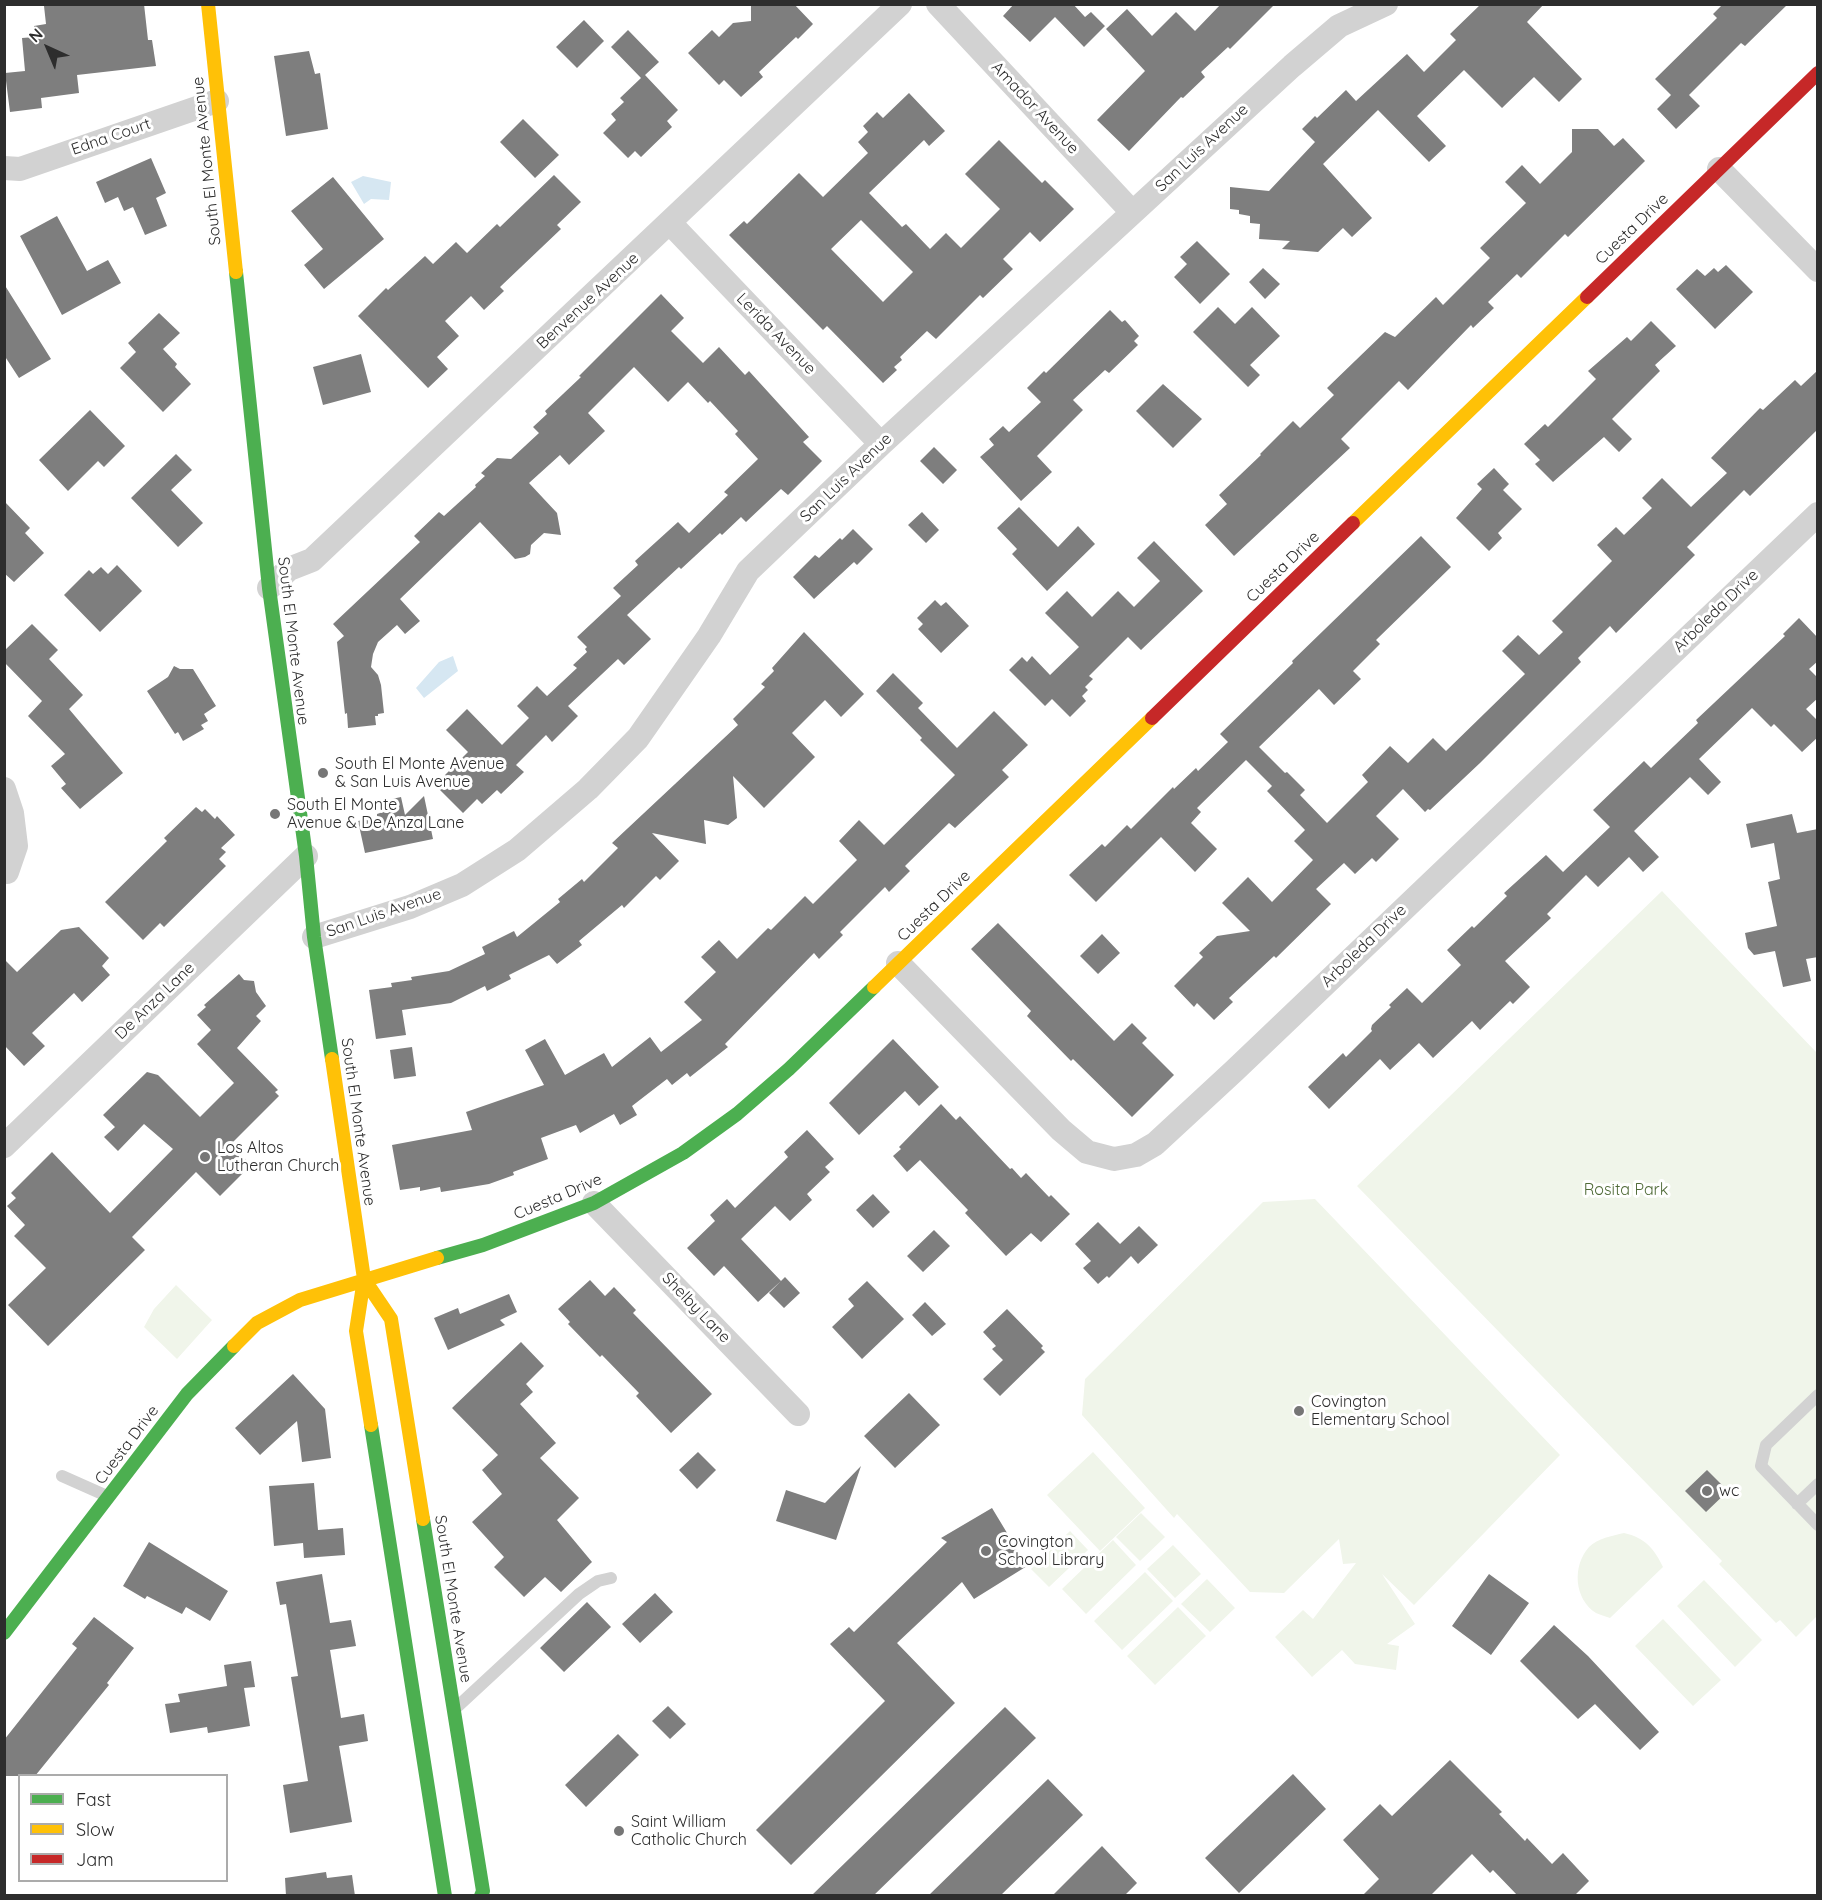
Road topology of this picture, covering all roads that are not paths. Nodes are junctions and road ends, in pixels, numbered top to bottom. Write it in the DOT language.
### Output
graph roads {
  1 [pos="208,4"];
  2 [pos="900,4"];
  3 [pos="938,4"];
  4 [pos="1386,4"];
  5 [pos="1818,73"];
  6 [pos="217,101"];
  7 [pos="4,168"];
  8 [pos="1719,169"];
  9 [pos="1132,212"];
  10 [pos="670,223"];
  11 [pos="1818,270"];
  12 [pos="881,444"];
  13 [pos="1818,513"];
  14 [pos="269,588"];
  15 [pos="4,789"];
  16 [pos="306,856"];
  17 [pos="7,872"];
  18 [pos="314,937"];
  19 [pos="898,963"];
  20 [pos="4,1146"];
  21 [pos="594,1203"];
  22 [pos="364,1279"];
  23 [pos="1818,1395"];
  24 [pos="798,1414"];
  25 [pos="62,1476"];
  26 [pos="1818,1484"];
  27 [pos="109,1497"];
  28 [pos="1797,1504"];
  29 [pos="1818,1525"];
  30 [pos="610,1578"];
  31 [pos="4,1633"];
  32 [pos="454,1710"];
  33 [pos="445,1896"];
  34 [pos="481,1896"];
  1 -- 6 [label="main road, South El Monte Avenue"];
  2 -- 10 [label="street, Benvenue Avenue"];
  3 -- 9 [label="street, Amador Avenue"];
  4 -- 9 [label="street, San Luis Avenue"];
  5 -- 8 [label="main road, Cuesta Drive"];
  6 -- 7 [label="street, Edna Court"];
  6 -- 14 [label="main road, South El Monte Avenue"];
  8 -- 11 [label="street"];
  8 -- 19 [label="main road, Cuesta Drive"];
  9 -- 12 [label="street, San Luis Avenue"];
  10 -- 12 [label="street, Lerida Avenue"];
  10 -- 14 [label="street, Benvenue Avenue"];
  12 -- 18 [label="street, San Luis Avenue"];
  13 -- 19 [label="street, Arboleda Drive"];
  14 -- 16 [label="main road, South El Monte Avenue"];
  15 -- 17 [label="street"];
  16 -- 18 [label="main road, South El Monte Avenue"];
  16 -- 20 [label="street, De Anza Lane"];
  18 -- 22 [label="main road, South El Monte Avenue"];
  19 -- 21 [label="main road, Cuesta Drive"];
  21 -- 22 [label="main road, Cuesta Drive"];
  21 -- 24 [label="street, Shelby Lane"];
  22 -- 27 [label="main road, Cuesta Drive"];
  22 -- 32 [label="main road, South El Monte Avenue"];
  22 -- 33 [label="main road, South El Monte Avenue"];
  23 -- 28 [label="lane"];
  25 -- 27 [label="lane"];
  26 -- 28 [label="lane"];
  27 -- 31 [label="main road, Cuesta Drive"];
  28 -- 29 [label="lane"];
  30 -- 32 [label="lane"];
  32 -- 34 [label="main road, South El Monte Avenue"];
}
